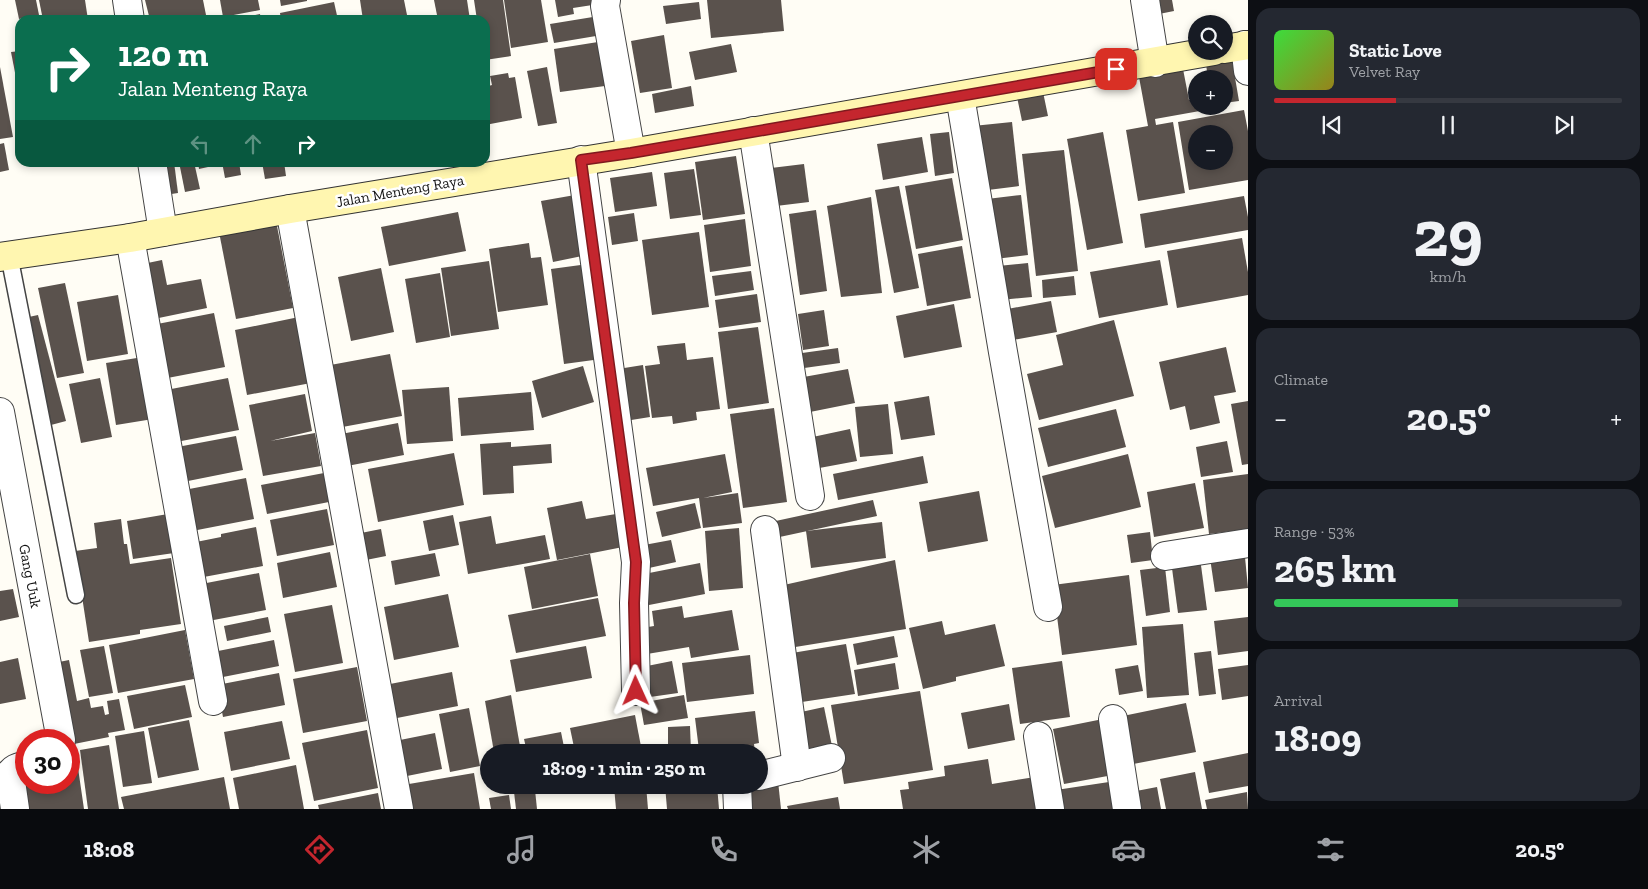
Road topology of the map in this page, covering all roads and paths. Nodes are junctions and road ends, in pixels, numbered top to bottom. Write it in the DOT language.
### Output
graph roads {
  1 [pos="127,0"];
  2 [pos="606,0"];
  3 [pos="1145,0"];
  4 [pos="129,15"];
  5 [pos="1188,56"];
  6 [pos="1155,63"];
  7 [pos="960,96"];
  8 [pos="754,131"];
  9 [pos="631,153"];
  10 [pos="581,160"];
  11 [pos="153,167"];
  12 [pos="290,209"];
  13 [pos="163,232"];
  14 [pos="130,238"];
  15 [pos="4,256"];
  16 [pos="0,412"];
  17 [pos="810,496"];
  18 [pos="765,530"];
  19 [pos="1248,543"];
  20 [pos="1165,556"];
  21 [pos="76,595"];
  22 [pos="1048,607"];
  23 [pos="636,691"];
  24 [pos="213,701"];
  25 [pos="1113,719"];
  26 [pos="59,729"];
  27 [pos="1038,736"];
  28 [pos="831,758"];
  29 [pos="797,767"];
  30 [pos="15,769"];
  31 [pos="768,774"];
  32 [pos="737,794"];
  33 [pos="16,809"];
  34 [pos="399,809"];
  35 [pos="738,809"];
  36 [pos="1050,809"];
  37 [pos="1127,809"];
  1 -- 4 [label="street"];
  2 -- 9 [label="street"];
  3 -- 6 [label="street"];
  5 -- 6 [label="street, Jalan Menteng Raya"];
  6 -- 7 [label="street, Jalan Menteng Raya"];
  7 -- 8 [label="street, Jalan Menteng Raya"];
  7 -- 22 [label="street"];
  8 -- 9 [label="street, Jalan Menteng Raya"];
  8 -- 17 [label="street"];
  9 -- 10 [label="street, Jalan Menteng Raya"];
  10 -- 12 [label="street, Jalan Menteng Raya"];
  10 -- 23 [label="street"];
  11 -- 13 [label="street"];
  12 -- 13 [label="street, Jalan Menteng Raya"];
  12 -- 34 [label="street"];
  13 -- 14 [label="street, Jalan Menteng Raya"];
  14 -- 15 [label="street, Jalan Menteng Raya"];
  14 -- 24 [label="street"];
  15 -- 21 [label="lane"];
  16 -- 26 [label="street, Gang Uuk"];
  18 -- 29 [label="street"];
  19 -- 20 [label="street"];
  25 -- 37 [label="street"];
  27 -- 36 [label="street"];
  28 -- 29 [label="street"];
  29 -- 31 [label="street"];
  30 -- 33 [label="street"];
  32 -- 35 [label="street"];
}
